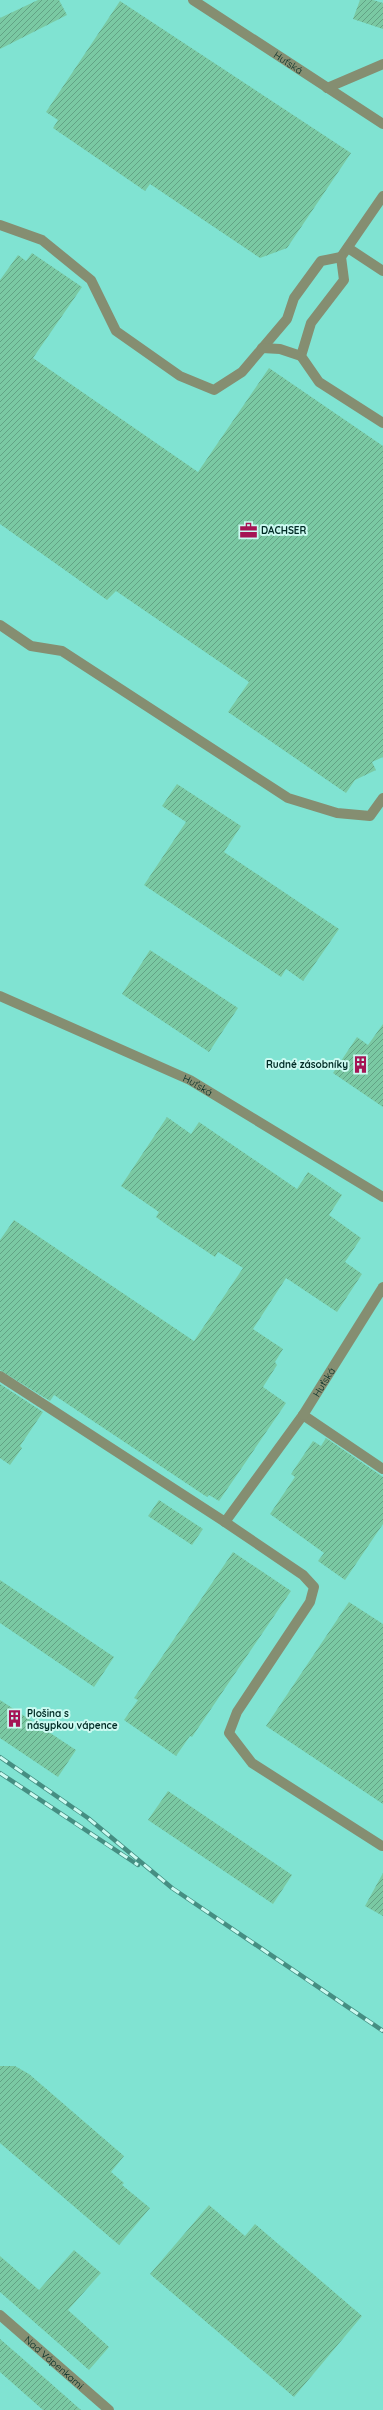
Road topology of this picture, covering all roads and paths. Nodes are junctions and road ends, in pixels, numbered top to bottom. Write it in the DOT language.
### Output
graph roads {
  1 [pos="193,0"];
  2 [pos="383,64"];
  3 [pos="327,88"];
  4 [pos="383,124"];
  5 [pos="383,196"];
  6 [pos="0,225"];
  7 [pos="348,248"];
  8 [pos="341,257"];
  9 [pos="383,271"];
  10 [pos="262,348"];
  11 [pos="301,356"];
  12 [pos="383,423"];
  13 [pos="0,625"];
  14 [pos="383,798"];
  15 [pos="0,996"];
  16 [pos="383,1197"];
  17 [pos="383,1287"];
  18 [pos="0,1376"];
  19 [pos="303,1415"];
  20 [pos="383,1469"];
  21 [pos="225,1522"];
  22 [pos="382,1846"];
  23 [pos="0,2315"];
  24 [pos="109,2410"];
  1 -- 3 [label="street, Huťská"];
  2 -- 3 [label="street"];
  3 -- 4 [label="street, Huťská"];
  5 -- 7 [label="street"];
  6 -- 10 [label="street"];
  7 -- 8 [label="street"];
  7 -- 9 [label="street"];
  8 -- 10 [label="street"];
  8 -- 11 [label="street"];
  10 -- 11 [label="street"];
  11 -- 12 [label="street"];
  13 -- 14 [label="street"];
  15 -- 16 [label="street, Huťská"];
  17 -- 19 [label="street, Huťská"];
  18 -- 21 [label="street"];
  19 -- 20 [label="street"];
  19 -- 21 [label="street, Huťská"];
  21 -- 22 [label="street"];
  23 -- 24 [label="street, Nad Vápenkami"];
}
